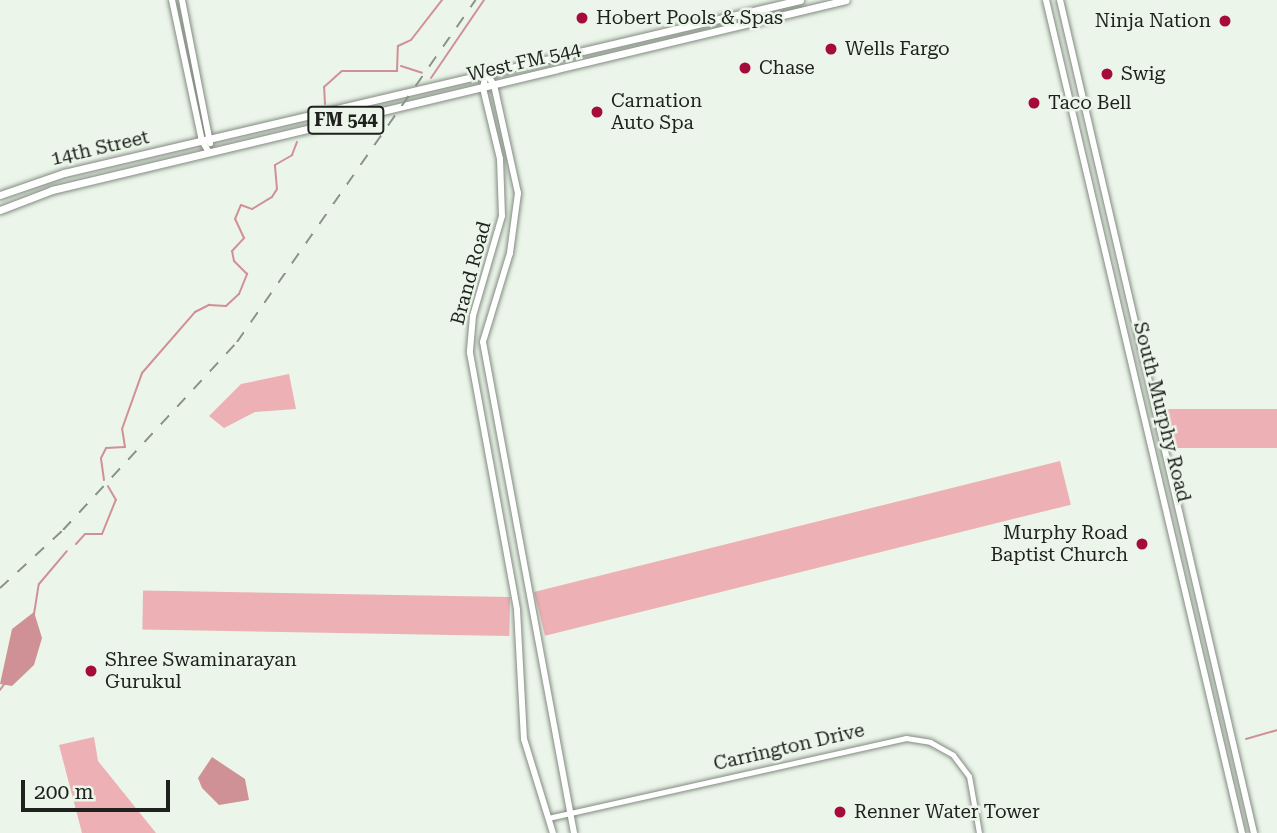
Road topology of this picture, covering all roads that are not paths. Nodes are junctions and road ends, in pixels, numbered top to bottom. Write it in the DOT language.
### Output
graph roads {
  1 [pos="172,0"];
  2 [pos="182,0"];
  3 [pos="800,0"];
  4 [pos="846,0"];
  5 [pos="1046,0"];
  6 [pos="1060,0"];
  7 [pos="1063,13"];
  8 [pos="1050,16"];
  9 [pos="701,23"];
  10 [pos="705,37"];
  11 [pos="188,42"];
  12 [pos="616,43"];
  13 [pos="180,44"];
  14 [pos="620,56"];
  15 [pos="1076,66"];
  16 [pos="1063,69"];
  17 [pos="486,73"];
  18 [pos="494,85"];
  19 [pos="483,88"];
  20 [pos="206,140"];
  21 [pos="209,152"];
  22 [pos="512,157"];
  23 [pos="500,159"];
  24 [pos="0,195"];
  25 [pos="0,210"];
  26 [pos="1197,573"];
  27 [pos="1184,576"];
  28 [pos="568,814"];
  29 [pos="548,818"];
  30 [pos="553,833"];
  31 [pos="574,833"];
  32 [pos="979,833"];
  33 [pos="1242,833"];
  34 [pos="1253,833"];
  1 -- 13 [label="main road"];
  2 -- 11 [label="main road"];
  3 -- 9 [label="main road, West FM 544 / FM 544"];
  4 -- 10 [label="main road, West FM 544 / FM 544"];
  5 -- 8 [label="main road, South Murphy Road"];
  6 -- 7 [label="main road, South Murphy Road"];
  7 -- 8 [label="main road"];
  7 -- 15 [label="main road, South Murphy Road"];
  8 -- 16 [label="main road, South Murphy Road"];
  9 -- 10 [label="main road"];
  9 -- 12 [label="main road, West FM 544 / FM 544"];
  10 -- 14 [label="main road, West FM 544 / FM 544"];
  11 -- 13 [label="main road"];
  11 -- 20 [label="main road"];
  12 -- 14 [label="main road"];
  12 -- 17 [label="main road, West FM 544 / FM 544"];
  13 -- 20 [label="main road"];
  14 -- 18 [label="main road, West FM 544 / FM 544"];
  15 -- 16 [label="main road"];
  15 -- 26 [label="main road, South Murphy Road"];
  16 -- 27 [label="main road, South Murphy Road"];
  17 -- 18 [label="main road, Brand Road"];
  17 -- 19 [label="main road, Brand Road"];
  17 -- 20 [label="main road, West FM 544 / FM 544"];
  18 -- 19 [label="main road, West FM 544 / FM 544"];
  18 -- 22 [label="main road, Brand Road"];
  19 -- 21 [label="main road, West FM 544 / FM 544"];
  19 -- 23 [label="main road, Brand Road"];
  20 -- 21 [label="main road"];
  20 -- 24 [label="main road, 14th Street"];
  21 -- 25 [label="main road, 14th Street"];
  22 -- 23 [label="main road"];
  22 -- 28 [label="main road, Brand Road"];
  23 -- 29 [label="main road, Brand Road"];
  26 -- 27 [label="main road"];
  26 -- 34 [label="main road, South Murphy Road"];
  27 -- 33 [label="main road, South Murphy Road"];
  28 -- 29 [label="street, Carrington Drive"];
  28 -- 31 [label="main road, Brand Road"];
  28 -- 32 [label="street, Carrington Drive"];
  29 -- 30 [label="main road, Brand Road"];
}
